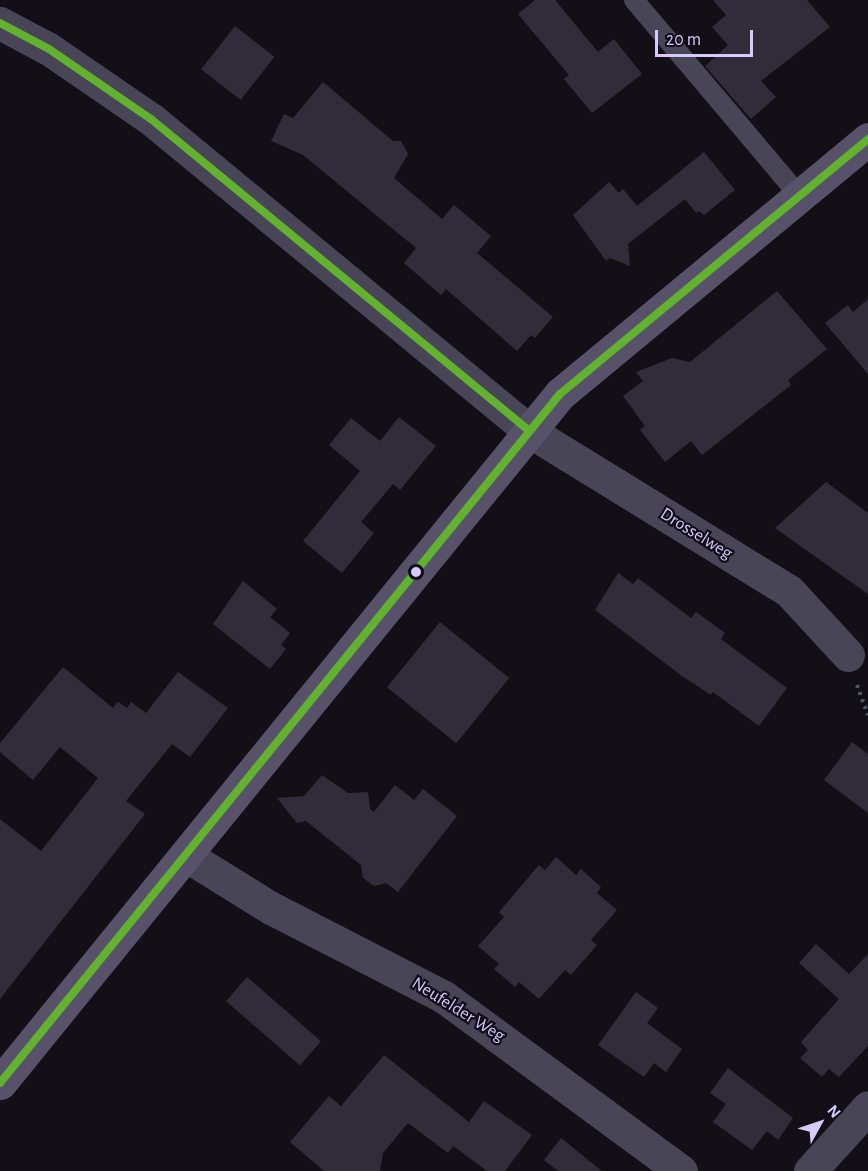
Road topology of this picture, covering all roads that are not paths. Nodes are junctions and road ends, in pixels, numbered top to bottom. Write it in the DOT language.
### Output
graph roads {
  1 [pos="634,0"];
  2 [pos="0,23"];
  3 [pos="868,140"];
  4 [pos="798,194"];
  5 [pos="530,431"];
  6 [pos="848,655"];
  7 [pos="187,856"];
  8 [pos="0,1083"];
  9 [pos="868,1107"];
  10 [pos="681,1171"];
  11 [pos="810,1171"];
  1 -- 4 [label="lane"];
  2 -- 5 [label="street, Drosselweg"];
  3 -- 4 [label="street"];
  4 -- 5 [label="street"];
  5 -- 6 [label="street, Drosselweg"];
  5 -- 7 [label="street"];
  7 -- 8 [label="street"];
  7 -- 10 [label="street, Neufelder Weg"];
  9 -- 11 [label="street"];
}
